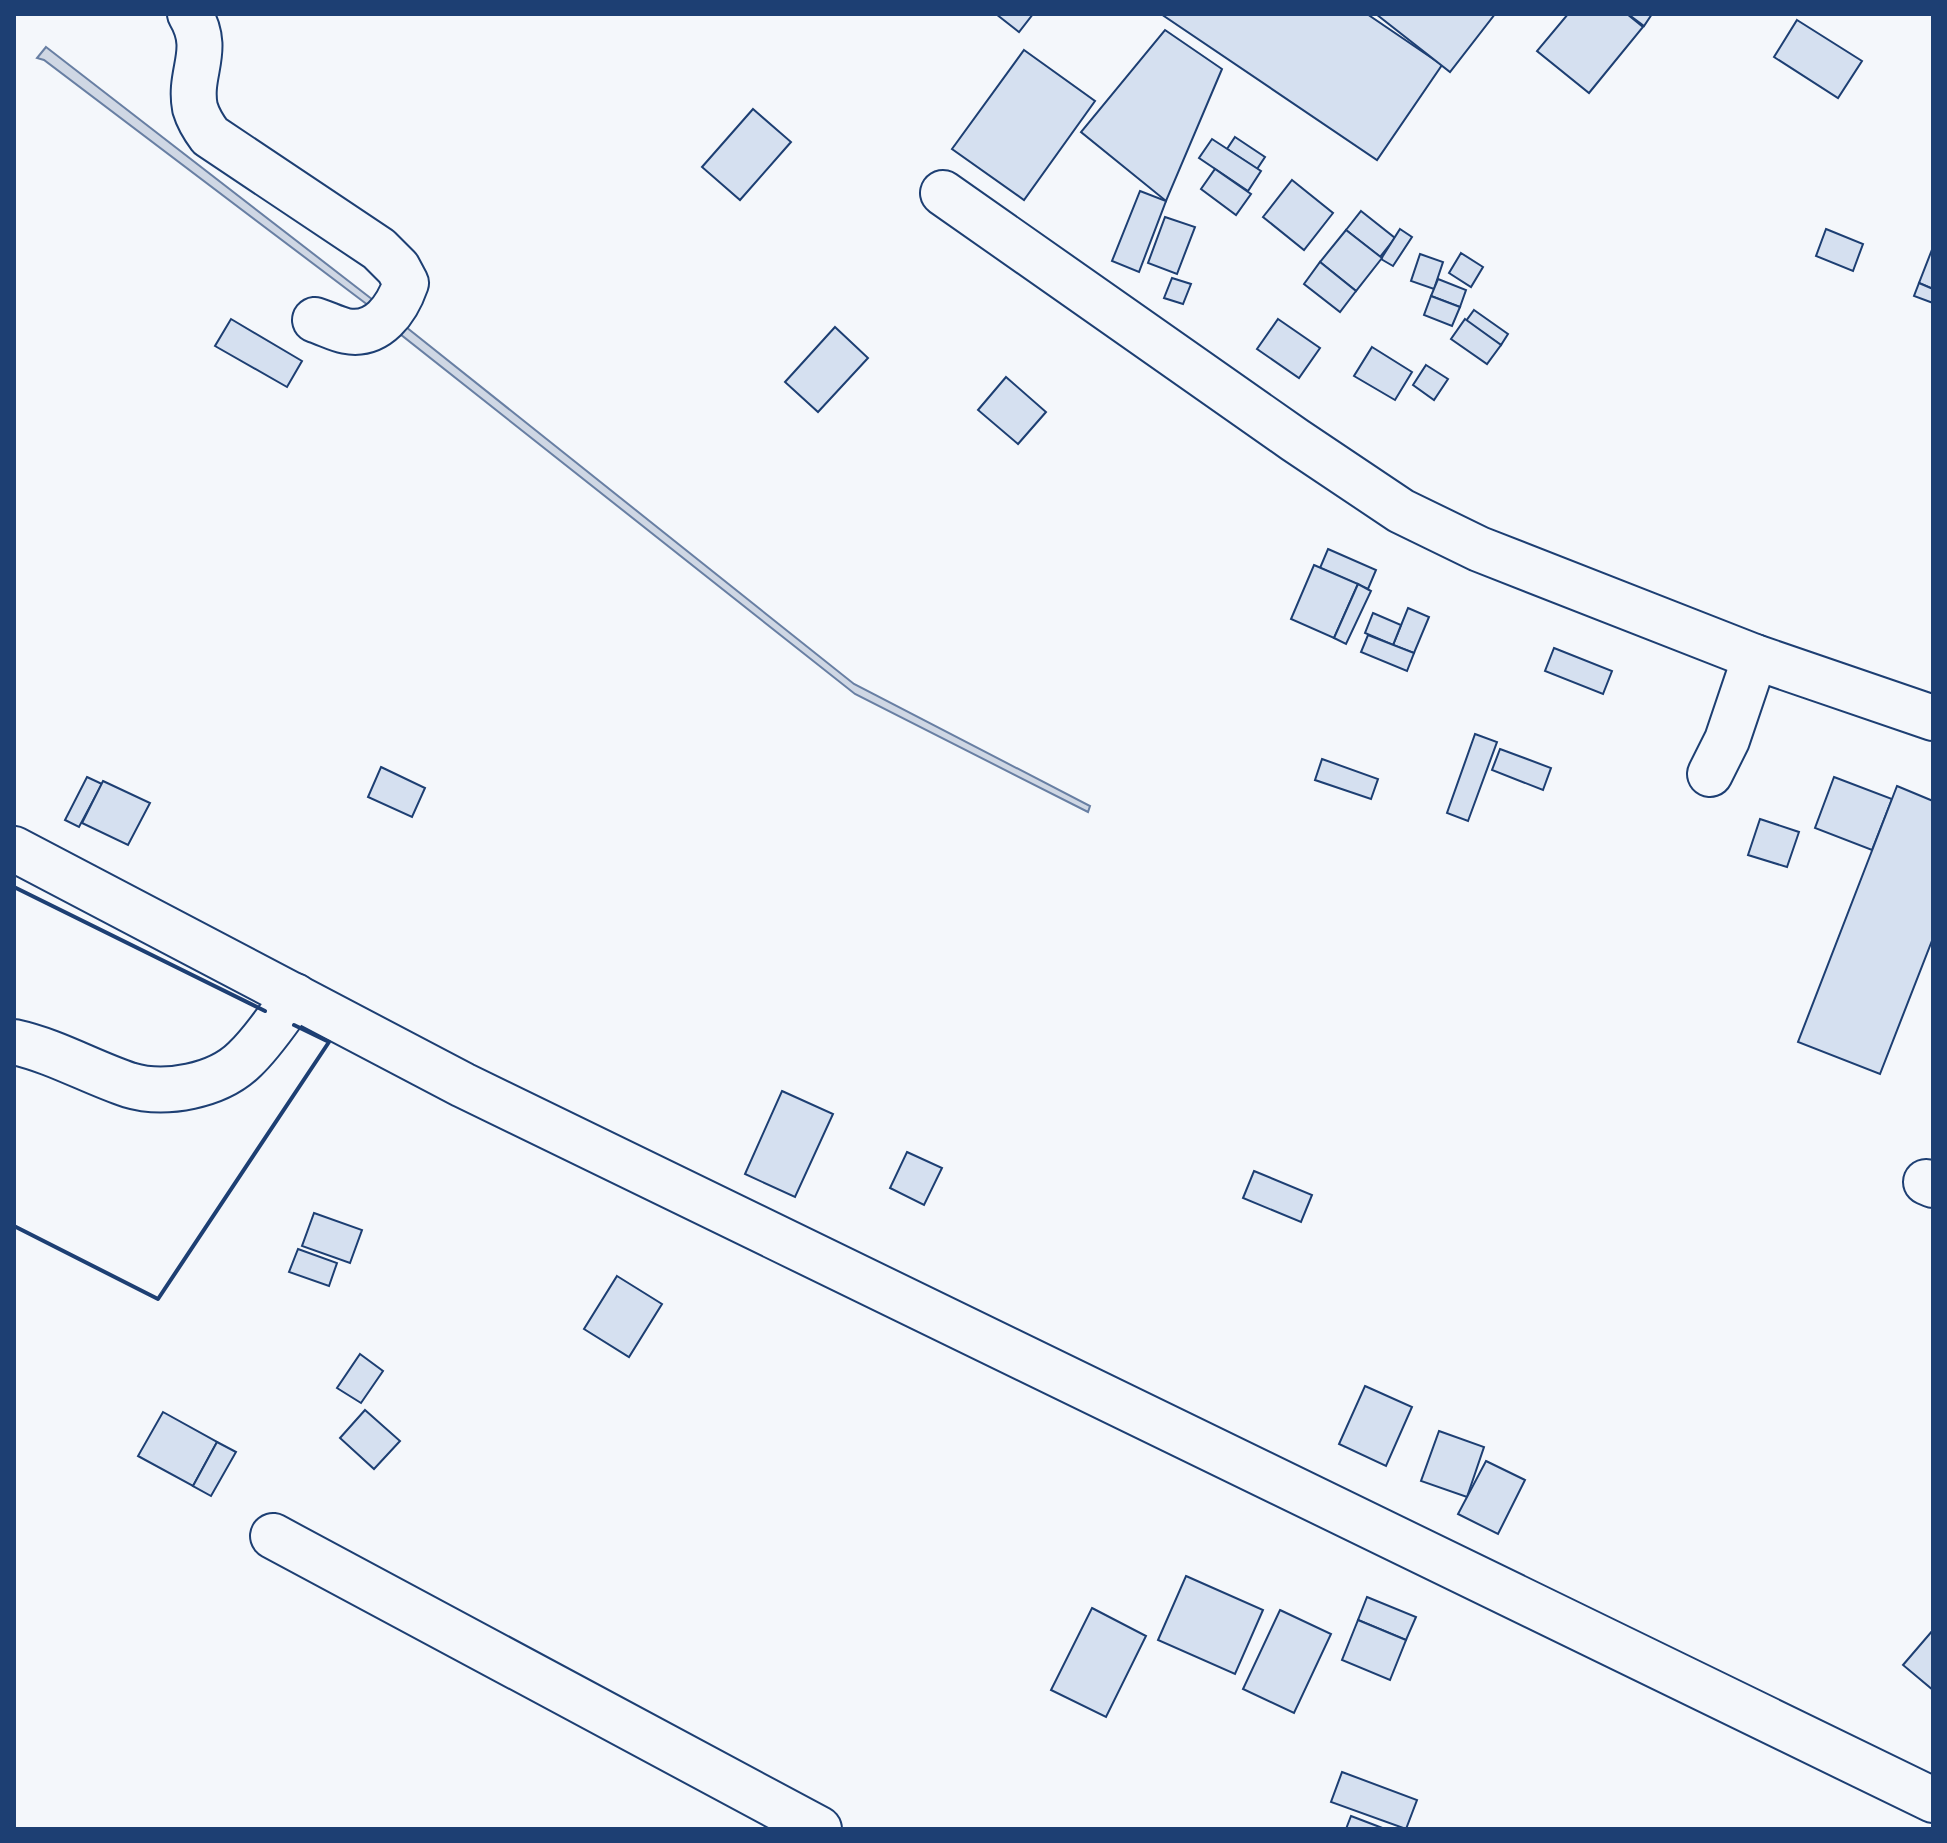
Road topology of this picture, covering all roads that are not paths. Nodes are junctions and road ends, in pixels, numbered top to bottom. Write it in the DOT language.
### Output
graph roads {
  1 [pos="190,14"];
  2 [pos="943,193"];
  3 [pos="315,320"];
  4 [pos="1755,657"];
  5 [pos="1933,718"];
  6 [pos="1710,774"];
  7 [pos="14,849"];
  8 [pos="295,996"];
  9 [pos="14,1042"];
  10 [pos="273,1536"];
  11 [pos="1933,1800"];
  12 [pos="819,1829"];
  1 -- 3 [label="street"];
  2 -- 4 [label="street"];
  4 -- 5 [label="street"];
  4 -- 6 [label="street"];
  7 -- 8 [label="street"];
  8 -- 9 [label="street"];
  8 -- 11 [label="street"];
  10 -- 12 [label="street"];
}
